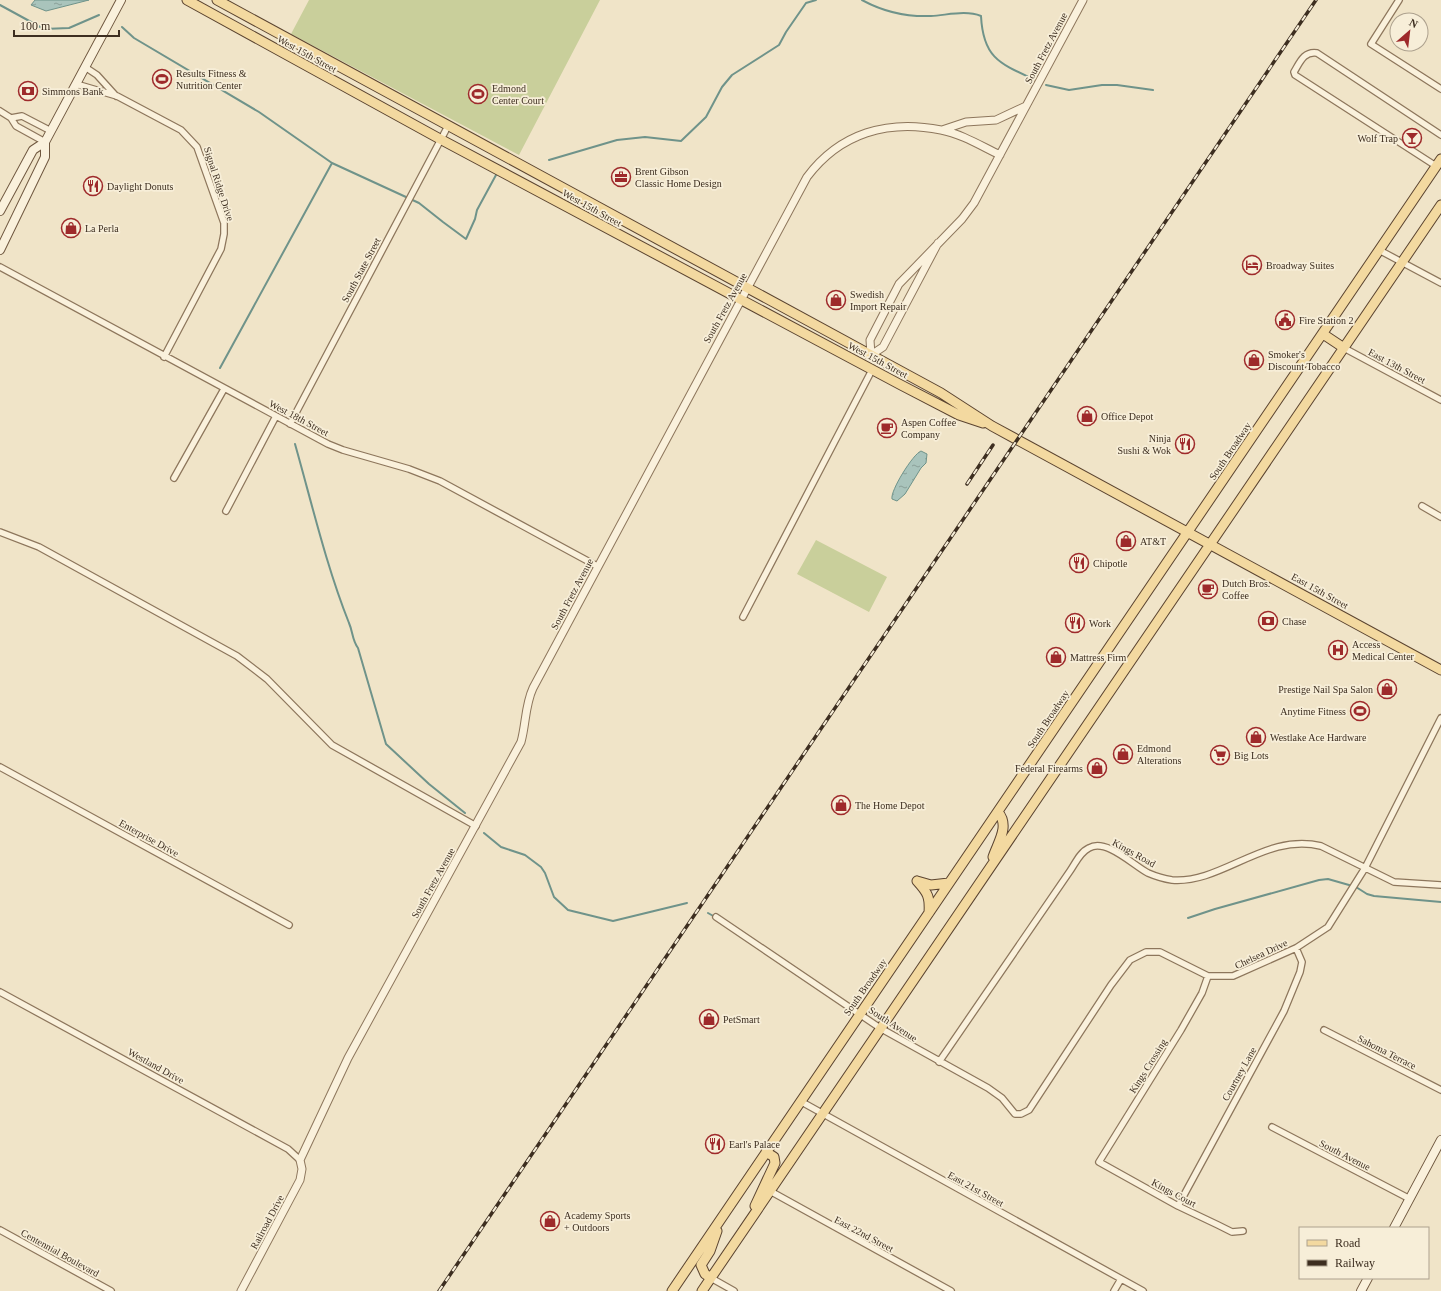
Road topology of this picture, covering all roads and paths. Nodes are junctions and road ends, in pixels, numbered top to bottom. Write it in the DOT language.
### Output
graph roads {
  1 [pos="121,0"];
  2 [pos="187,0"];
  3 [pos="217,0"];
  4 [pos="1083,0"];
  5 [pos="1399,0"];
  6 [pos="85,67"];
  7 [pos="76,84"];
  8 [pos="1441,89"];
  9 [pos="117,96"];
  10 [pos="1026,106"];
  11 [pos="0,111"];
  12 [pos="11,118"];
  13 [pos="448,126"];
  14 [pos="942,130"];
  15 [pos="51,131"];
  16 [pos="1441,136"];
  17 [pos="440,139"];
  18 [pos="45,142"];
  19 [pos="1000,155"];
  20 [pos="1438,163"];
  21 [pos="1441,205"];
  22 [pos="0,211"];
  23 [pos="938,243"];
  24 [pos="0,250"];
  25 [pos="1379,250"];
  26 [pos="1402,263"];
  27 [pos="0,267"];
  28 [pos="1441,283"];
  29 [pos="747,287"];
  30 [pos="740,299"];
  31 [pos="1322,334"];
  32 [pos="1344,348"];
  33 [pos="871,355"];
  34 [pos="164,357"];
  35 [pos="872,370"];
  36 [pos="224,389"];
  37 [pos="1441,400"];
  38 [pos="276,416"];
  39 [pos="290,424"];
  40 [pos="992,426"];
  41 [pos="174,478"];
  42 [pos="1422,506"];
  43 [pos="226,511"];
  44 [pos="1441,517"];
  45 [pos="1188,531"];
  46 [pos="0,532"];
  47 [pos="1210,543"];
  48 [pos="597,566"];
  49 [pos="743,617"];
  50 [pos="1441,670"];
  51 [pos="1441,718"];
  52 [pos="0,767"];
  53 [pos="998,812"];
  54 [pos="476,826"];
  55 [pos="1365,868"];
  56 [pos="988,869"];
  57 [pos="950,883"];
  58 [pos="1441,885"];
  59 [pos="929,913"];
  60 [pos="716,917"];
  61 [pos="289,925"];
  62 [pos="1296,948"];
  63 [pos="1208,976"];
  64 [pos="0,992"];
  65 [pos="860,1014"];
  66 [pos="880,1028"];
  67 [pos="1324,1030"];
  68 [pos="939,1062"];
  69 [pos="1441,1090"];
  70 [pos="800,1101"];
  71 [pos="822,1114"];
  72 [pos="1022,1114"];
  73 [pos="1272,1127"];
  74 [pos="1441,1140"];
  75 [pos="766,1152"];
  76 [pos="300,1160"];
  77 [pos="1099,1162"];
  78 [pos="770,1191"];
  79 [pos="1410,1199"];
  80 [pos="1178,1206"];
  81 [pos="723,1217"];
  82 [pos="747,1224"];
  83 [pos="1395,1227"];
  84 [pos="0,1230"];
  85 [pos="1243,1231"];
  86 [pos="711,1278"];
  87 [pos="1122,1279"];
  88 [pos="1367,1279"];
  89 [pos="111,1291"];
  90 [pos="241,1291"];
  91 [pos="672,1291"];
  92 [pos="702,1291"];
  93 [pos="734,1291"];
  94 [pos="951,1291"];
  95 [pos="1114,1291"];
  96 [pos="1143,1291"];
  97 [pos="1361,1291"];
  1 -- 6 [label="main road"];
  2 -- 17 [label="main road, West 15th Street"];
  3 -- 13 [label="main road, West 15th Street"];
  4 -- 10 [label="street, South Fretz Avenue"];
  5 -- 8 [label="street"];
  6 -- 7 [label="main road"];
  6 -- 9 [label="street, Signal Ridge Drive"];
  7 -- 9 [label="street, Signal Ridge Drive"];
  7 -- 15 [label="main road"];
  9 -- 34 [label="street, Signal Ridge Drive"];
  10 -- 14 [label="street, South Fretz Avenue"];
  10 -- 19 [label="street, South Fretz Avenue"];
  11 -- 12 [label="street"];
  12 -- 15 [label="street"];
  12 -- 18 [label="street"];
  13 -- 17 [label="street, South State Street"];
  13 -- 29 [label="main road, West 15th Street"];
  14 -- 19 [label="street, South Fretz Avenue"];
  14 -- 29 [label="street, South Fretz Avenue"];
  15 -- 18 [label="main road"];
  16 -- 20 [label="street"];
  17 -- 30 [label="main road, West 15th Street"];
  17 -- 39 [label="street, South State Street"];
  18 -- 22 [label="main road"];
  18 -- 24 [label="main road"];
  19 -- 23 [label="street, South Fretz Avenue"];
  20 -- 25 [label="main road, South Broadway"];
  21 -- 26 [label="main road"];
  23 -- 33 [label="street, South Fretz Avenue"];
  23 -- 33 [label="street, South Fretz Avenue"];
  25 -- 26 [label="street"];
  25 -- 31 [label="main road, South Broadway"];
  26 -- 28 [label="street"];
  26 -- 32 [label="main road"];
  27 -- 34 [label="street, West 18th Street"];
  29 -- 30 [label="street, South Fretz Avenue"];
  29 -- 33 [label="main road, West 15th Street"];
  30 -- 35 [label="main road, West 15th Street"];
  30 -- 48 [label="street, South Fretz Avenue"];
  31 -- 32 [label="main road"];
  31 -- 45 [label="main road, South Broadway"];
  32 -- 37 [label="street, East 13th Street"];
  32 -- 47 [label="main road"];
  33 -- 35 [label="main road"];
  33 -- 40 [label="main road, West 15th Street"];
  34 -- 36 [label="street, West 18th Street"];
  35 -- 40 [label="main road, West 15th Street"];
  35 -- 49 [label="street"];
  36 -- 38 [label="street, West 18th Street"];
  36 -- 41 [label="street"];
  38 -- 39 [label="street, West 18th Street"];
  38 -- 43 [label="street"];
  39 -- 48 [label="street, West 18th Street"];
  40 -- 45 [label="main road, West 15th Street"];
  42 -- 44 [label="street"];
  45 -- 47 [label="main road, East 15th Street"];
  45 -- 53 [label="main road, South Broadway"];
  46 -- 54 [label="street"];
  47 -- 50 [label="main road, East 15th Street"];
  47 -- 56 [label="main road"];
  48 -- 54 [label="street, South Fretz Avenue"];
  51 -- 55 [label="street, Chelsea Drive"];
  52 -- 61 [label="street, Enterprise Drive"];
  53 -- 56 [label="main road"];
  53 -- 57 [label="main road, South Broadway"];
  54 -- 76 [label="street, South Fretz Avenue"];
  55 -- 58 [label="street, Kings Road"];
  55 -- 62 [label="street, Chelsea Drive"];
  55 -- 68 [label="street, Kings Road"];
  56 -- 66 [label="main road"];
  57 -- 59 [label="main road, South Broadway"];
  57 -- 59 [label="main road"];
  59 -- 65 [label="main road, South Broadway"];
  60 -- 65 [label="street, South Avenue"];
  62 -- 63 [label="street, Chelsea Drive"];
  62 -- 80 [label="street, Courtney Lane"];
  63 -- 72 [label="street, Chelsea Drive"];
  63 -- 77 [label="street, Kings Crossing"];
  64 -- 76 [label="street, Westland Drive"];
  65 -- 66 [label="street, South Avenue"];
  65 -- 70 [label="main road, South Broadway"];
  66 -- 68 [label="street, South Avenue"];
  66 -- 71 [label="main road"];
  67 -- 69 [label="street, Sahoma Terrace"];
  68 -- 72 [label="street, South Avenue"];
  70 -- 71 [label="street, East 21st Street"];
  70 -- 75 [label="main road, South Broadway"];
  71 -- 78 [label="main road"];
  71 -- 87 [label="street, East 21st Street"];
  73 -- 79 [label="street, South Avenue"];
  74 -- 79 [label="main road"];
  75 -- 81 [label="main road, South Broadway"];
  75 -- 82 [label="main road"];
  76 -- 90 [label="street, Railroad Drive"];
  77 -- 80 [label="street, Kings Court"];
  78 -- 82 [label="main road"];
  78 -- 94 [label="street, East 22nd Street"];
  79 -- 83 [label="main road"];
  80 -- 85 [label="street, Kings Court"];
  81 -- 86 [label="main road"];
  81 -- 91 [label="main road, South Broadway"];
  82 -- 86 [label="main road"];
  84 -- 89 [label="street, Centennial Boulevard"];
  86 -- 92 [label="main road"];
  86 -- 93 [label="street"];
  87 -- 95 [label="street"];
  87 -- 96 [label="street, East 21st Street"];
  88 -- 97 [label="main road"];
}
